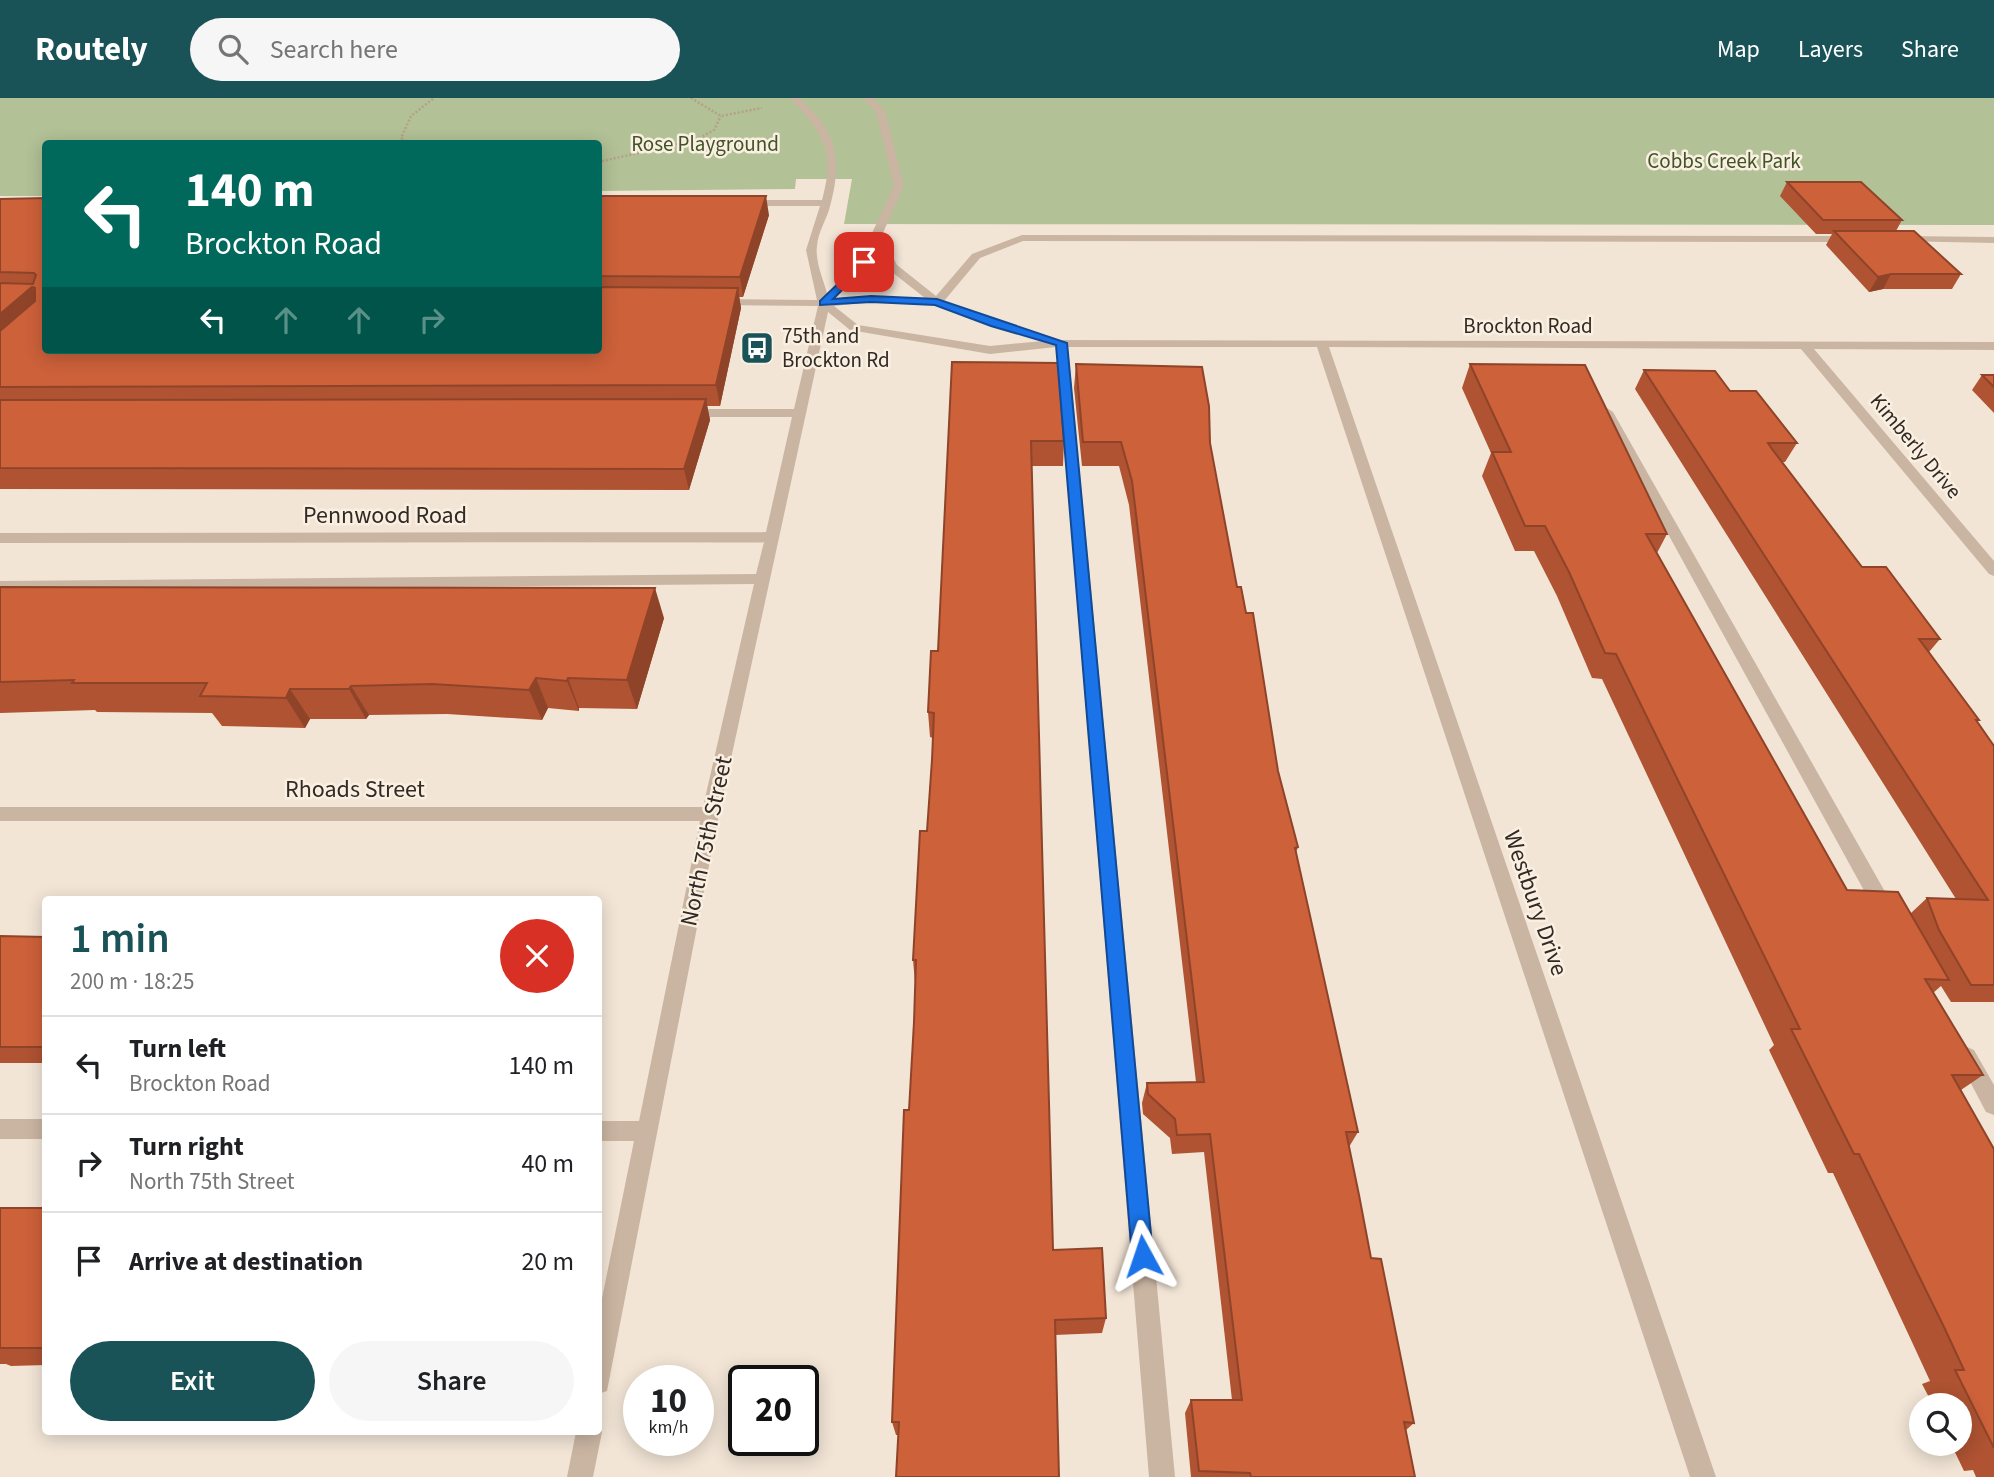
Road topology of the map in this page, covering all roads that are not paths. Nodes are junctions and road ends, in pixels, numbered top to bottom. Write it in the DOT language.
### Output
graph roads {
  1 [pos="794,98"];
  2 [pos="867,98"];
  3 [pos="732,203"];
  4 [pos="826,203"];
  5 [pos="877,235"];
  6 [pos="1869,239"];
  7 [pos="1883,239"];
  8 [pos="1994,240"];
  9 [pos="704,302"];
  10 [pos="937,302"];
  11 [pos="824,303"];
  12 [pos="1062,343"];
  13 [pos="1322,345"];
  14 [pos="1994,346"];
  15 [pos="1806,347"];
  16 [pos="1596,394"];
  17 [pos="675,413"];
  18 [pos="799,413"];
  19 [pos="771,537"];
  20 [pos="0,538"];
  21 [pos="1994,571"];
  22 [pos="762,579"];
  23 [pos="0,586"];
  24 [pos="0,814"];
  25 [pos="710,814"];
  26 [pos="1893,924"];
  27 [pos="1960,1045"];
  28 [pos="1994,1105"];
  29 [pos="0,1129"];
  30 [pos="42,1129"];
  31 [pos="602,1131"];
  32 [pos="648,1131"];
  33 [pos="602,1362"];
  34 [pos="588,1435"];
  35 [pos="580,1477"];
  36 [pos="1162,1477"];
  37 [pos="1703,1477"];
  1 -- 4 [label="street, North 75th Street"];
  2 -- 5 [label="street"];
  3 -- 4 [label="street"];
  4 -- 11 [label="street, North 75th Street"];
  5 -- 10 [label="street, Brockton Road"];
  5 -- 11 [label="street"];
  6 -- 10 [label="street"];
  7 -- 8 [label="street"];
  9 -- 11 [label="street, Brockton Road"];
  10 -- 11 [label="street, Brockton Road"];
  10 -- 12 [label="street, Brockton Road"];
  11 -- 12 [label="street, Brockton Road"];
  11 -- 18 [label="street, North 75th Street"];
  12 -- 13 [label="street, Brockton Road"];
  12 -- 36 [label="street"];
  13 -- 15 [label="street, Brockton Road"];
  13 -- 37 [label="street, Westbury Drive"];
  14 -- 15 [label="street, Brockton Road"];
  15 -- 21 [label="street, Kimberly Drive"];
  16 -- 26 [label="street"];
  17 -- 18 [label="street"];
  18 -- 19 [label="street, North 75th Street"];
  19 -- 20 [label="street, Pennwood Road"];
  19 -- 22 [label="street, North 75th Street"];
  22 -- 23 [label="street"];
  22 -- 25 [label="street, North 75th Street"];
  24 -- 25 [label="street, Rhoads Street"];
  25 -- 32 [label="street, North 75th Street"];
  27 -- 28 [label="street"];
  29 -- 30 [label="street"];
  31 -- 32 [label="street"];
  32 -- 33 [label="street, North 75th Street"];
  34 -- 35 [label="street"];
}
